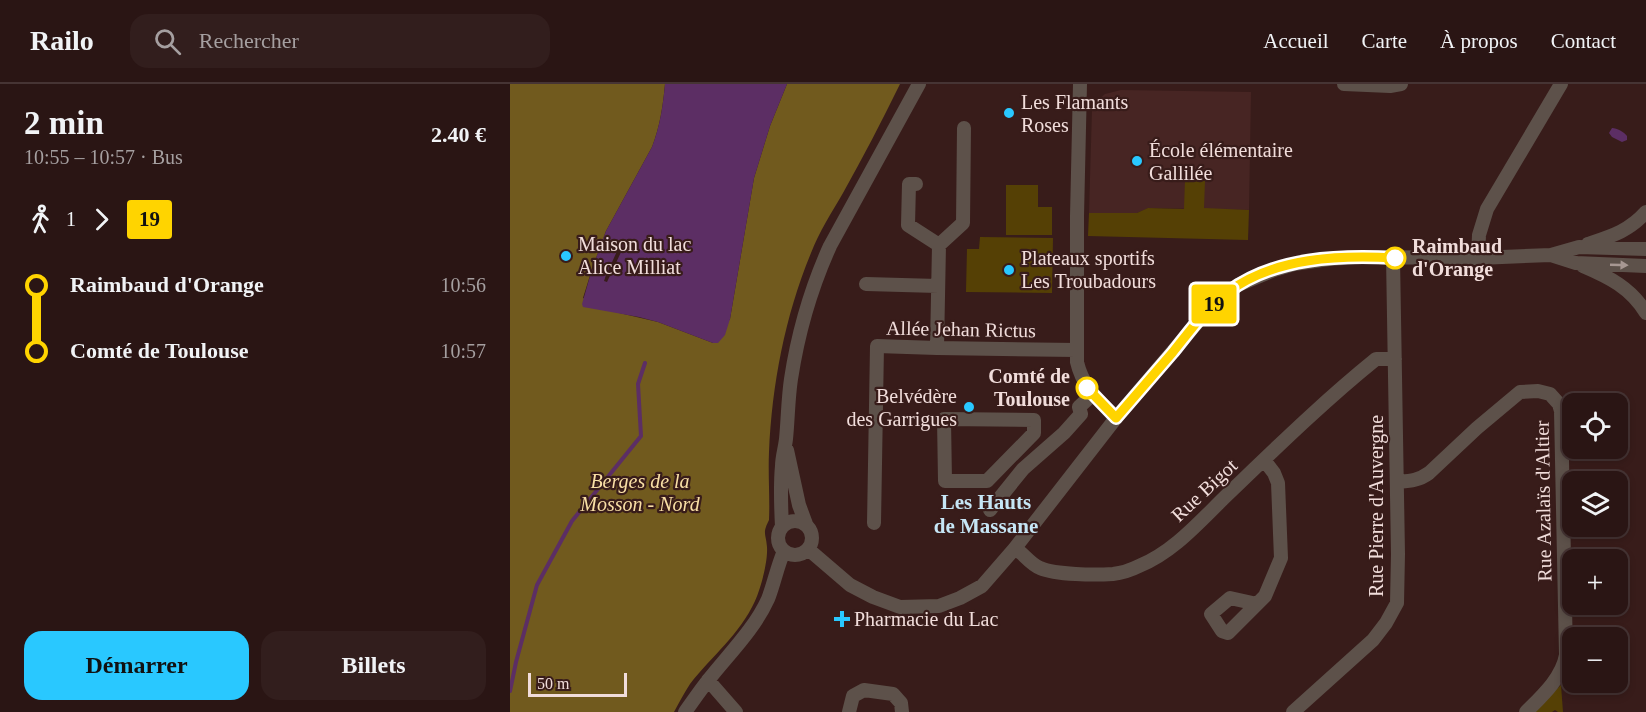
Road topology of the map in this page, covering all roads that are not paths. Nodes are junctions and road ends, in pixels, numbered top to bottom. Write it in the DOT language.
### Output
graph roads {
  1 [pos="919,84"];
  2 [pos="1080,84"];
  3 [pos="1344,84"];
  4 [pos="1401,84"];
  5 [pos="1561,84"];
  6 [pos="964,128"];
  7 [pos="916,184"];
  8 [pos="1646,212"];
  9 [pos="939,245"];
  10 [pos="1579,247"];
  11 [pos="1646,249"];
  12 [pos="1551,255"];
  13 [pos="1393,257"];
  14 [pos="1478,258"];
  15 [pos="1576,263"];
  16 [pos="1646,266"];
  17 [pos="866,285"];
  18 [pos="938,286"];
  19 [pos="1646,313"];
  20 [pos="937,348"];
  21 [pos="1076,350"];
  22 [pos="1395,359"];
  23 [pos="1093,394"];
  24 [pos="1116,418"];
  25 [pos="944,419"];
  26 [pos="786,442"];
  27 [pos="1264,460"];
  28 [pos="1397,482"];
  29 [pos="990,510"];
  30 [pos="873,523"];
  31 [pos="806,524"];
  32 [pos="782,527"];
  33 [pos="1015,548"];
  34 [pos="808,549"];
  35 [pos="784,551"];
  36 [pos="1257,604"];
  37 [pos="708,680"];
  38 [pos="686,712"];
  39 [pos="736,712"];
  40 [pos="849,712"];
  41 [pos="902,712"];
  42 [pos="1293,712"];
  43 [pos="1526,712"];
  1 -- 26 [label="street"];
  2 -- 21 [label="street"];
  3 -- 4 [label="street"];
  5 -- 14 [label="street"];
  6 -- 9 [label="street"];
  7 -- 9 [label="street"];
  8 -- 10 [label="street"];
  9 -- 18 [label="street"];
  10 -- 11 [label="street"];
  10 -- 12 [label="street"];
  12 -- 14 [label="street"];
  12 -- 15 [label="street"];
  13 -- 14 [label="street"];
  13 -- 22 [label="street, Rue Pierre d'Auvergne"];
  13 -- 24 [label="street"];
  15 -- 16 [label="street, one-way"];
  15 -- 19 [label="street"];
  17 -- 18 [label="street"];
  18 -- 20 [label="street"];
  20 -- 21 [label="street, Allée Jehan Rictus"];
  20 -- 30 [label="street, Allée Jehan Rictus"];
  21 -- 23 [label="street"];
  22 -- 27 [label="street, Rue Bigot"];
  22 -- 28 [label="street, Rue Pierre d'Auvergne"];
  23 -- 24 [label="street"];
  23 -- 29 [label="street"];
  24 -- 33 [label="street"];
  25 -- 25 [label="street"];
  26 -- 31 [label="street"];
  26 -- 32 [label="street"];
  27 -- 33 [label="street, Rue Bigot"];
  27 -- 36 [label="street"];
  28 -- 42 [label="street, Rue Pierre d'Auvergne"];
  28 -- 43 [label="street, Rue Azalaïs d'Altier"];
  31 -- 32 [label="street"];
  31 -- 34 [label="street"];
  32 -- 35 [label="street"];
  33 -- 34 [label="street"];
  34 -- 35 [label="street"];
  35 -- 37 [label="street"];
  37 -- 38 [label="street"];
  37 -- 39 [label="street"];
  40 -- 41 [label="street"];
}
